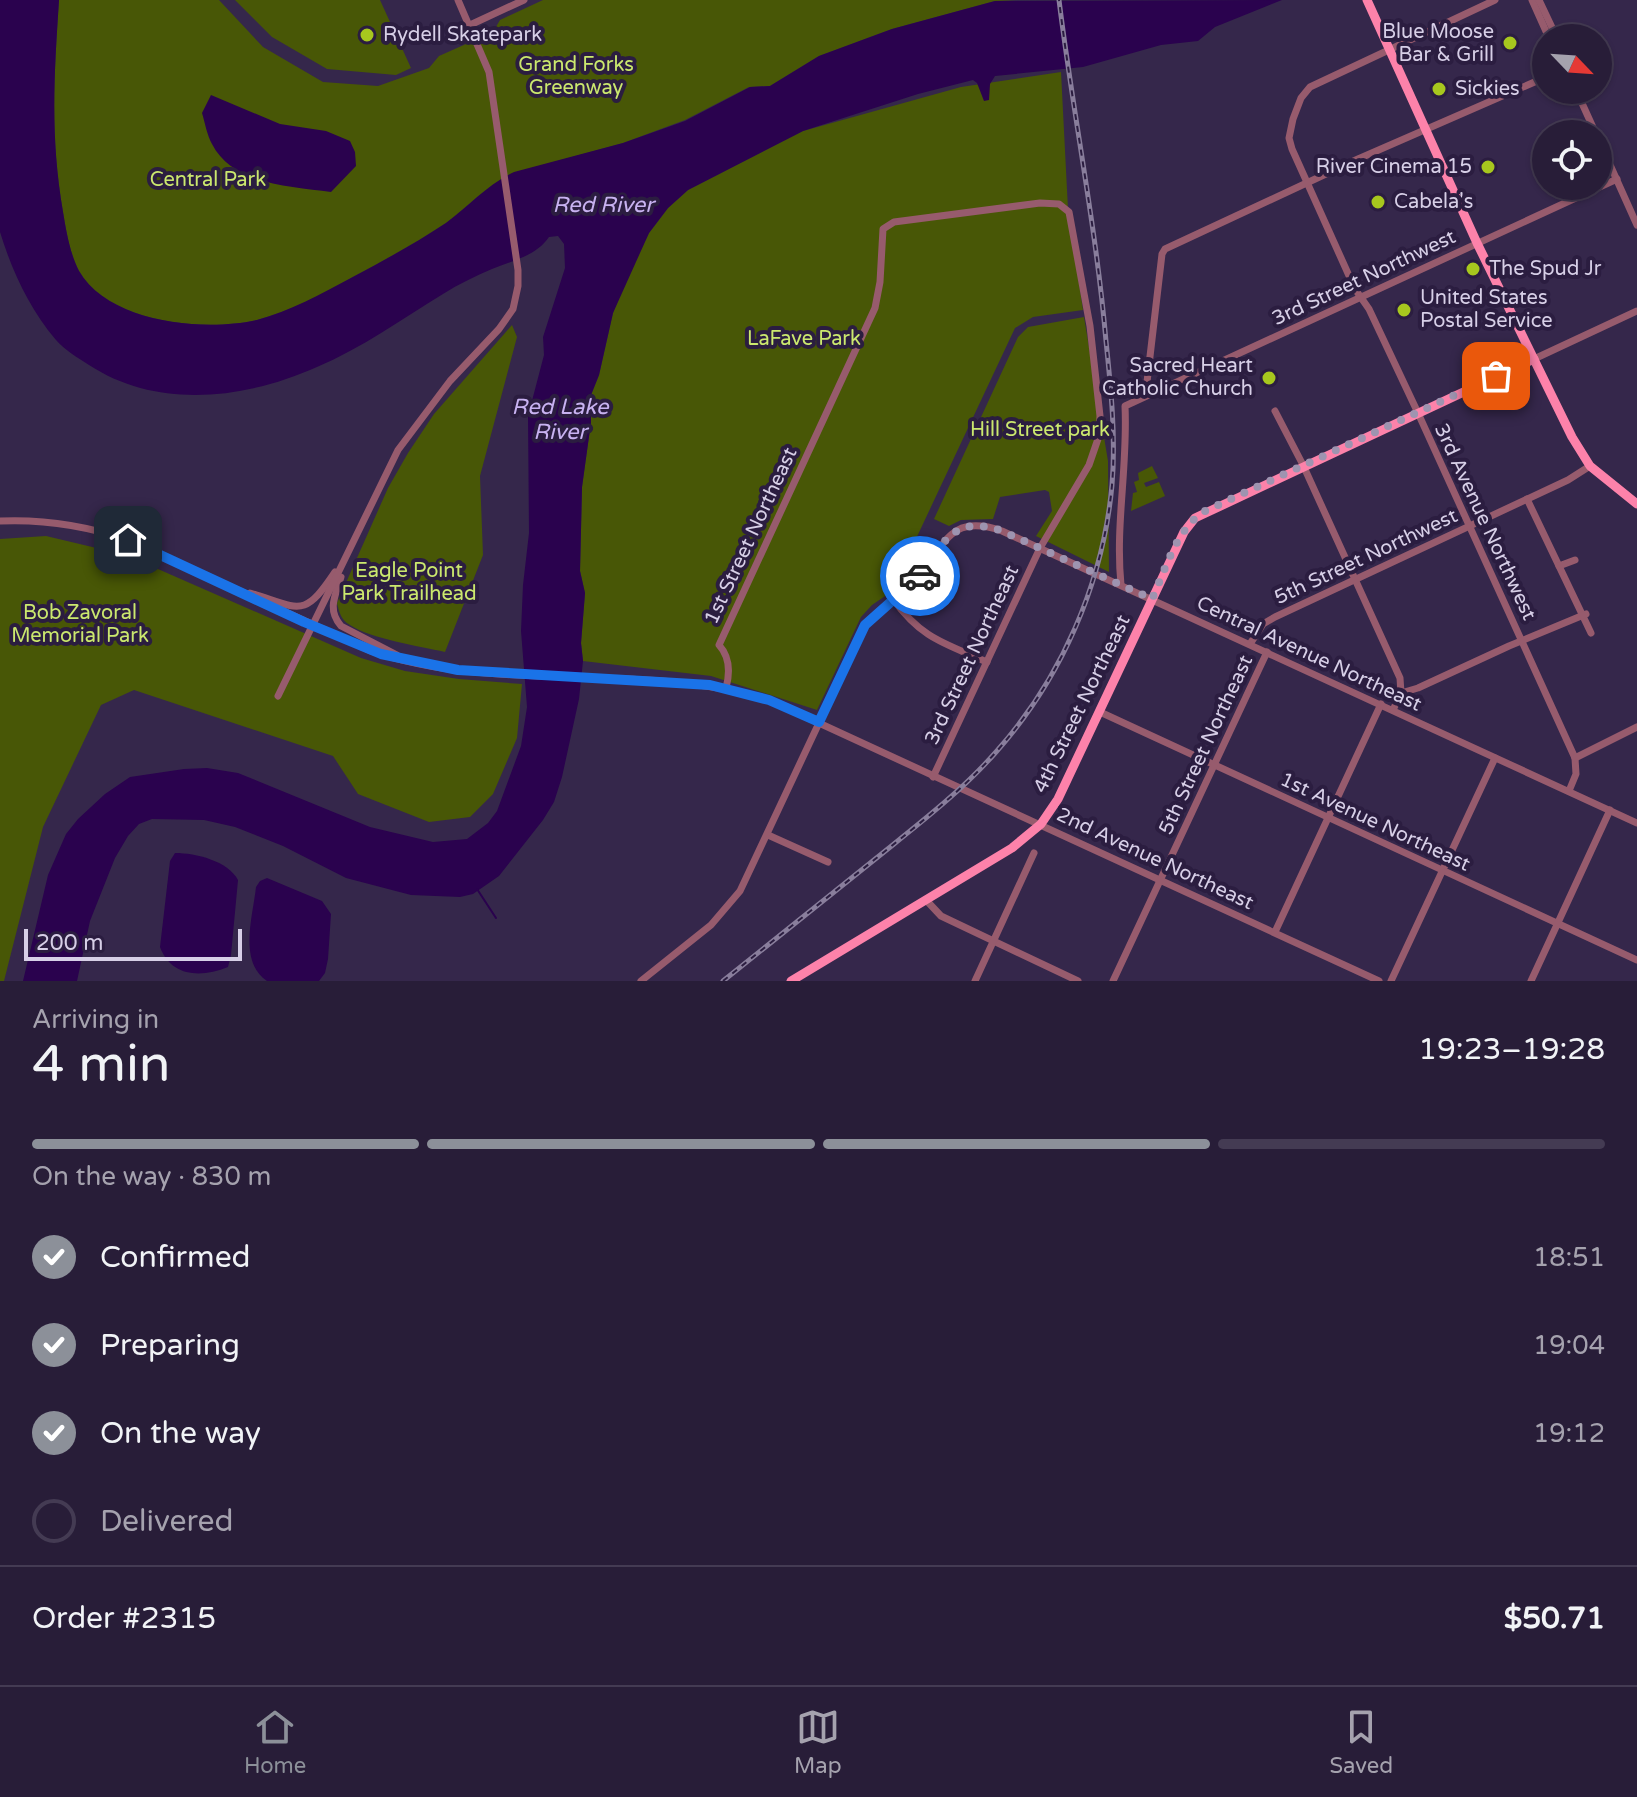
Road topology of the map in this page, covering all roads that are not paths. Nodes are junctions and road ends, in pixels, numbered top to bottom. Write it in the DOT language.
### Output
graph roads {
  1 [pos="458,0"];
  2 [pos="524,0"];
  3 [pos="1367,0"];
  4 [pos="1495,0"];
  5 [pos="1532,0"];
  6 [pos="1539,0"];
  7 [pos="1543,24"];
  8 [pos="1550,24"];
  9 [pos="470,25"];
  10 [pos="1388,48"];
  11 [pos="1532,83"];
  12 [pos="1426,131"];
  13 [pos="1612,168"];
  14 [pos="1617,179"];
  15 [pos="1306,183"];
  16 [pos="1637,225"];
  17 [pos="883,229"];
  18 [pos="1477,243"];
  19 [pos="1361,299"];
  20 [pos="1637,311"];
  21 [pos="1534,359"];
  22 [pos="1148,395"];
  23 [pos="1275,411"];
  24 [pos="1418,413"];
  25 [pos="1303,465"];
  26 [pos="1590,466"];
  27 [pos="1527,499"];
  28 [pos="1637,504"];
  29 [pos="0,521"];
  30 [pos="1469,526"];
  31 [pos="1040,548"];
  32 [pos="349,550"];
  33 [pos="1575,560"];
  34 [pos="1559,566"];
  35 [pos="1355,580"];
  36 [pos="1121,585"];
  37 [pos="227,586"];
  38 [pos="893,599"];
  39 [pos="1152,599"];
  40 [pos="1584,615"];
  41 [pos="313,626"];
  42 [pos="1591,633"];
  43 [pos="1521,641"];
  44 [pos="1250,644"];
  45 [pos="372,647"];
  46 [pos="1267,652"];
  47 [pos="987,662"];
  48 [pos="726,688"];
  49 [pos="1401,693"];
  50 [pos="278,696"];
  51 [pos="1381,704"];
  52 [pos="1393,710"];
  53 [pos="1100,712"];
  54 [pos="819,722"];
  55 [pos="1637,727"];
  56 [pos="1495,758"];
  57 [pos="1575,758"];
  58 [pos="1214,765"];
  59 [pos="933,777"];
  60 [pos="1569,791"];
  61 [pos="1610,810"];
  62 [pos="1329,818"];
  63 [pos="1637,823"];
  64 [pos="1041,824"];
  65 [pos="768,835"];
  66 [pos="1034,853"];
  67 [pos="828,862"];
  68 [pos="1443,870"];
  69 [pos="1161,880"];
  70 [pos="926,900"];
  71 [pos="1557,924"];
  72 [pos="1275,932"];
  73 [pos="993,941"];
  74 [pos="1637,960"];
  75 [pos="798,979"];
  76 [pos="641,981"];
  77 [pos="975,981"];
  78 [pos="1078,981"];
  79 [pos="1113,981"];
  80 [pos="1379,981"];
  81 [pos="1391,981"];
  82 [pos="1531,981"];
  1 -- 9 [label="street"];
  2 -- 9 [label="street"];
  3 -- 10 [label="main road"];
  4 -- 10 [label="street, 3rd Avenue Northwest"];
  5 -- 7 [label="street"];
  6 -- 8 [label="street"];
  9 -- 32 [label="street"];
  10 -- 12 [label="main road"];
  10 -- 15 [label="street, 3rd Avenue Northwest"];
  11 -- 12 [label="street"];
  12 -- 15 [label="street"];
  12 -- 18 [label="main road"];
  13 -- 14 [label="street"];
  14 -- 16 [label="street"];
  14 -- 18 [label="street, 3rd Street Northwest"];
  15 -- 19 [label="street, 3rd Avenue Northwest"];
  15 -- 22 [label="street"];
  17 -- 31 [label="street, 3rd Street Northeast"];
  17 -- 48 [label="street, 1st Street Northeast"];
  18 -- 19 [label="street, 3rd Street Northwest"];
  18 -- 21 [label="main road"];
  19 -- 22 [label="street, 3rd Street Northwest"];
  19 -- 24 [label="street, 3rd Avenue Northwest"];
  20 -- 21 [label="street"];
  21 -- 24 [label="main road, 4th Street Northeast"];
  21 -- 26 [label="main road"];
  22 -- 36 [label="street, 3rd Street Northwest"];
  23 -- 25 [label="street"];
  24 -- 25 [label="main road, 4th Street Northeast"];
  24 -- 30 [label="street, 3rd Avenue Northwest"];
  25 -- 35 [label="street"];
  25 -- 39 [label="main road, 4th Street Northeast"];
  26 -- 27 [label="street, 5th Street Northwest"];
  26 -- 28 [label="main road"];
  27 -- 30 [label="street, 5th Street Northwest"];
  27 -- 34 [label="street"];
  29 -- 37 [label="street"];
  30 -- 35 [label="street, 5th Street Northwest"];
  30 -- 43 [label="street, 3rd Avenue Northwest"];
  31 -- 36 [label="street, Central Avenue Northeast"];
  31 -- 38 [label="street, Central Avenue Northeast"];
  31 -- 47 [label="street, 3rd Street Northeast"];
  32 -- 37 [label="street"];
  32 -- 41 [label="street"];
  32 -- 45 [label="street"];
  33 -- 34 [label="street"];
  34 -- 40 [label="street"];
  35 -- 44 [label="street, 5th Street Northwest"];
  35 -- 49 [label="street"];
  36 -- 39 [label="street, Central Avenue Northeast"];
  37 -- 41 [label="street"];
  38 -- 47 [label="street"];
  38 -- 54 [label="street"];
  39 -- 44 [label="street, Central Avenue Northeast"];
  39 -- 53 [label="main road, 4th Street Northeast"];
  40 -- 42 [label="street"];
  40 -- 43 [label="street"];
  41 -- 45 [label="street"];
  41 -- 50 [label="street"];
  43 -- 49 [label="street"];
  43 -- 57 [label="street, 3rd Avenue Northwest"];
  44 -- 46 [label="street, Central Avenue Northeast"];
  45 -- 48 [label="street, 2nd Avenue Northeast"];
  46 -- 51 [label="street, Central Avenue Northeast"];
  46 -- 58 [label="street, 5th Street Northeast"];
  47 -- 59 [label="street, 3rd Street Northeast"];
  48 -- 54 [label="street, 2nd Avenue Northeast"];
  49 -- 52 [label="street"];
  51 -- 52 [label="street, Central Avenue Northeast"];
  51 -- 62 [label="street"];
  52 -- 56 [label="street, Central Avenue Northeast"];
  53 -- 58 [label="street, 1st Avenue Northeast"];
  53 -- 64 [label="main road, 4th Street Northeast"];
  54 -- 59 [label="street, 2nd Avenue Northeast"];
  54 -- 65 [label="street"];
  55 -- 57 [label="street"];
  56 -- 60 [label="street, Central Avenue Northeast"];
  56 -- 68 [label="street"];
  57 -- 60 [label="street"];
  58 -- 62 [label="street, 1st Avenue Northeast"];
  58 -- 69 [label="street, 5th Street Northeast"];
  59 -- 64 [label="street, 2nd Avenue Northeast"];
  60 -- 61 [label="street, Central Avenue Northeast"];
  61 -- 63 [label="street, Central Avenue Northeast"];
  61 -- 71 [label="street"];
  62 -- 68 [label="street, 1st Avenue Northeast"];
  62 -- 72 [label="street"];
  64 -- 69 [label="street, 2nd Avenue Northeast"];
  64 -- 70 [label="main road, 4th Street Northeast"];
  65 -- 67 [label="street"];
  65 -- 76 [label="street"];
  66 -- 73 [label="street"];
  68 -- 71 [label="street, 1st Avenue Northeast"];
  68 -- 81 [label="street"];
  69 -- 72 [label="street, 2nd Avenue Northeast"];
  69 -- 79 [label="street, 5th Street Northeast"];
  70 -- 73 [label="street"];
  70 -- 75 [label="main road, 4th Street Northeast"];
  71 -- 74 [label="street, 1st Avenue Northeast"];
  71 -- 82 [label="street"];
  72 -- 80 [label="street, 2nd Avenue Northeast"];
  73 -- 77 [label="street"];
  73 -- 78 [label="street"];
}
